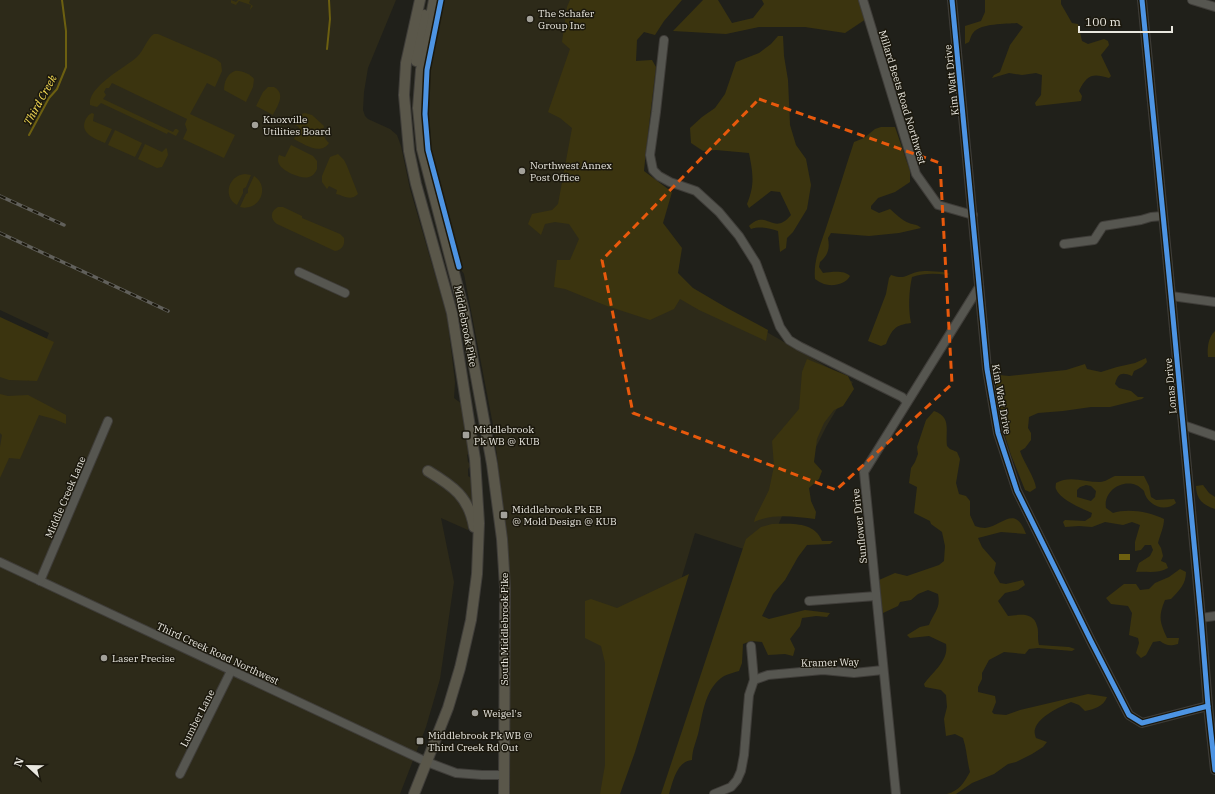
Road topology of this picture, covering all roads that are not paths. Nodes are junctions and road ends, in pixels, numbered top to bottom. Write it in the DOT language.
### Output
graph roads {
  1 [pos="420,0"];
  2 [pos="428,0"];
  3 [pos="434,0"];
  4 [pos="863,0"];
  5 [pos="952,0"];
  6 [pos="1142,0"];
  7 [pos="1192,0"];
  8 [pos="1215,7"];
  9 [pos="664,40"];
  10 [pos="418,108"];
  11 [pos="973,215"];
  12 [pos="1162,216"];
  13 [pos="1064,244"];
  14 [pos="299,272"];
  15 [pos="979,287"];
  16 [pos="345,293"];
  17 [pos="1171,296"];
  18 [pos="1215,302"];
  19 [pos="907,402"];
  20 [pos="108,421"];
  21 [pos="1183,425"];
  22 [pos="1215,436"];
  23 [pos="492,464"];
  24 [pos="428,471"];
  25 [pos="478,548"];
  26 [pos="0,562"];
  27 [pos="40,581"];
  28 [pos="876,596"];
  29 [pos="809,601"];
  30 [pos="1215,616"];
  31 [pos="1201,618"];
  32 [pos="751,646"];
  33 [pos="883,670"];
  34 [pos="231,671"];
  35 [pos="754,680"];
  36 [pos="1208,706"];
  37 [pos="427,762"];
  38 [pos="1215,770"];
  39 [pos="180,774"];
  40 [pos="504,775"];
  41 [pos="414,794"];
  42 [pos="504,794"];
  43 [pos="714,794"];
  44 [pos="896,794"];
  1 -- 25 [label="main road, Middlebrook Pike"];
  2 -- 10 [label="main road"];
  3 -- 10 [label="main road, Middlebrook Pike"];
  4 -- 11 [label="street, Millard Beets Road Northwest"];
  5 -- 11 [label="street, Kim Watt Drive"];
  6 -- 12 [label="street, Lonas Drive"];
  7 -- 8 [label="street"];
  9 -- 19 [label="street"];
  10 -- 23 [label="main road, Middlebrook Pike"];
  11 -- 15 [label="street, Kim Watt Drive"];
  12 -- 13 [label="street"];
  12 -- 17 [label="street, Lonas Drive"];
  14 -- 16 [label="street"];
  15 -- 19 [label="street, Sunflower Drive"];
  15 -- 36 [label="street, Kim Watt Drive"];
  17 -- 18 [label="street"];
  17 -- 21 [label="street, Lonas Drive"];
  19 -- 28 [label="street, Sunflower Drive"];
  20 -- 27 [label="street, Middle Creek Lane"];
  21 -- 22 [label="street"];
  21 -- 31 [label="street, Lonas Drive"];
  23 -- 40 [label="main road, South Middlebrook Pike"];
  24 -- 25 [label="main road"];
  25 -- 37 [label="main road"];
  26 -- 27 [label="street, Third Creek Road Northwest"];
  27 -- 34 [label="street, Third Creek Road Northwest"];
  28 -- 29 [label="street"];
  28 -- 33 [label="street, Sunflower Drive"];
  30 -- 31 [label="street"];
  31 -- 36 [label="street, Lonas Drive"];
  32 -- 35 [label="street"];
  33 -- 35 [label="street, Kramer Way"];
  33 -- 44 [label="street, Sunflower Drive"];
  34 -- 37 [label="street, Third Creek Road Northwest"];
  34 -- 39 [label="street, Lumber Lane"];
  35 -- 43 [label="street"];
  36 -- 38 [label="street, Lonas Drive"];
  37 -- 40 [label="street, Third Creek Road Northwest"];
  37 -- 41 [label="main road"];
  40 -- 42 [label="main road, South Middlebrook Pike"];
}
